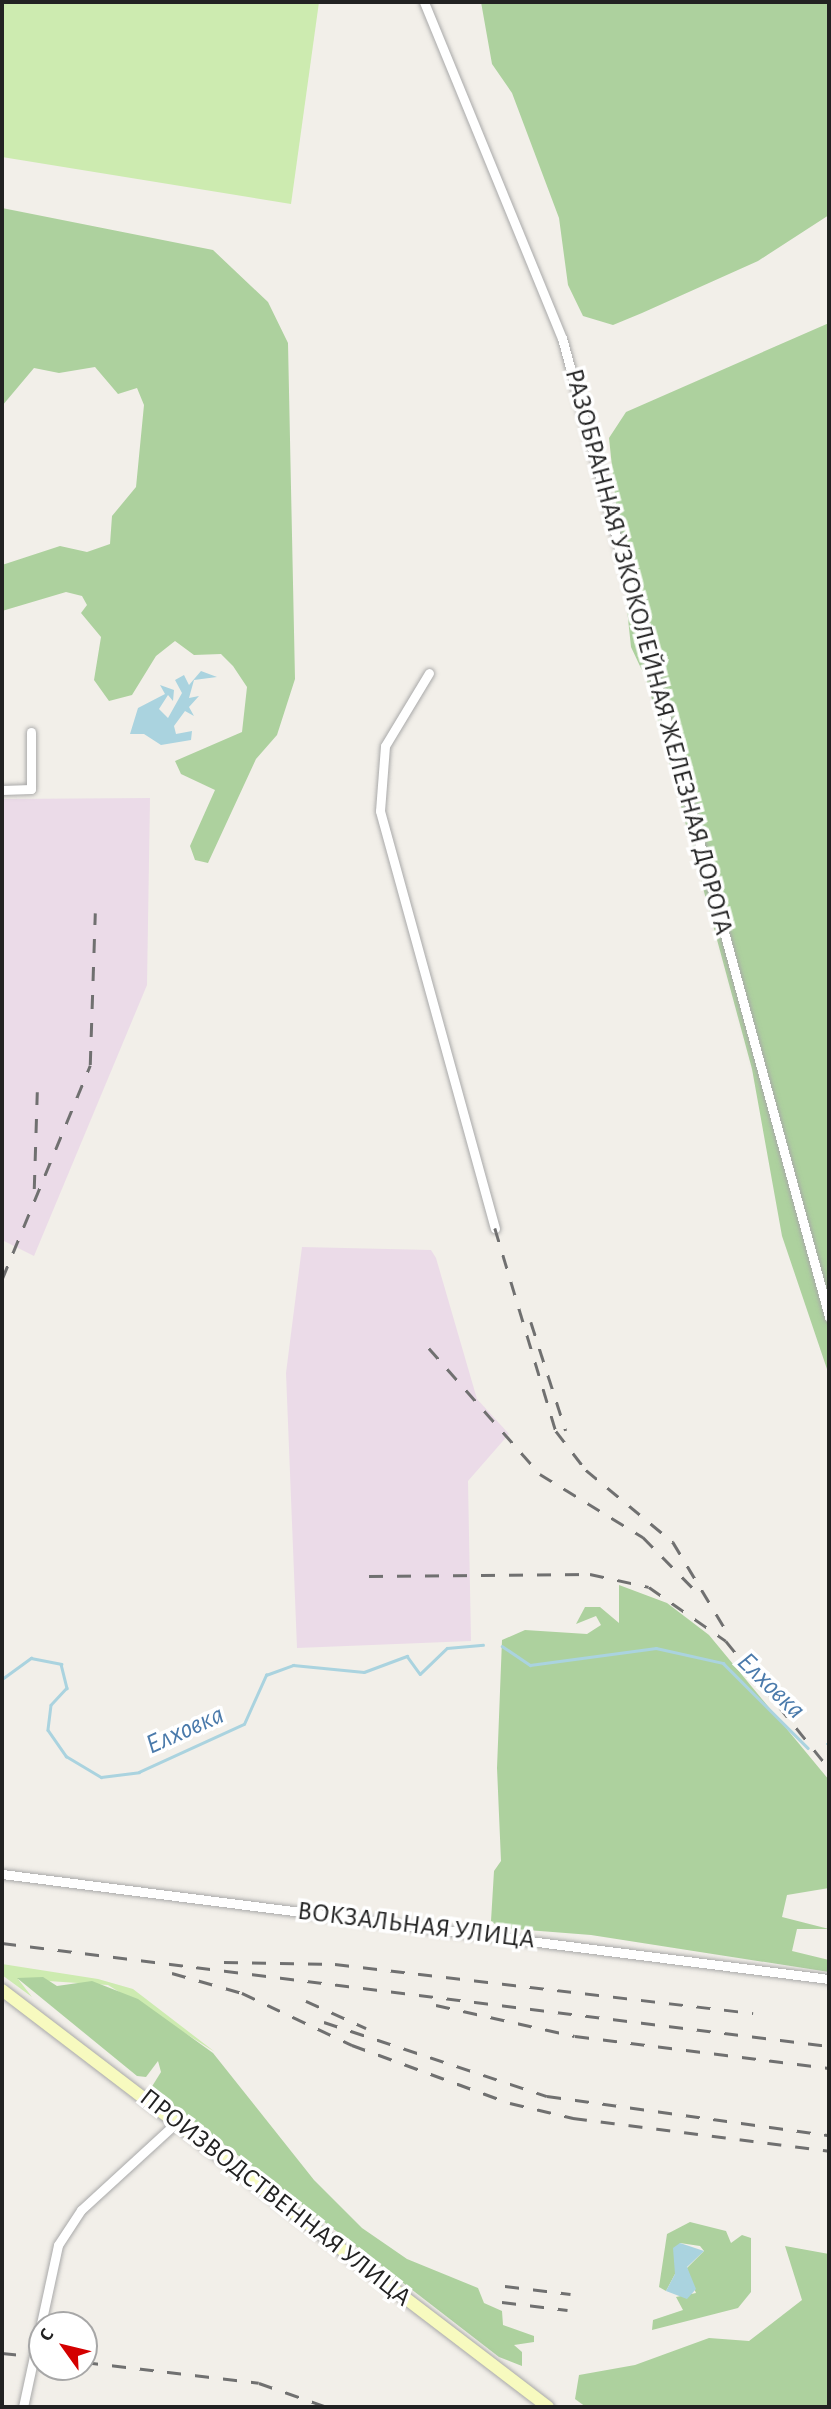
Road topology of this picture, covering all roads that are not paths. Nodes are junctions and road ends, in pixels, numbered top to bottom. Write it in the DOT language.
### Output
graph roads {
  1 [pos="424,2"];
  2 [pos="429,673"];
  3 [pos="31,732"];
  4 [pos="2,790"];
  5 [pos="495,1228"];
  6 [pos="829,1317"];
  7 [pos="2,1874"];
  8 [pos="829,1979"];
  9 [pos="2,1990"];
  10 [pos="177,2122"];
  11 [pos="23,2407"];
  12 [pos="548,2407"];
  1 -- 6 [label="street, РАЗОБРАННАЯ УЗКОКОЛЕЙНАЯ ЖЕЛЕЗНАЯ ДОРОГА"];
  2 -- 5 [label="street"];
  3 -- 4 [label="street"];
  7 -- 8 [label="street, ВОКЗАЛЬНАЯ УЛИЦА"];
  9 -- 10 [label="main road, ПРОИЗВОДСТВЕННАЯ УЛИЦА"];
  10 -- 11 [label="street"];
  10 -- 12 [label="main road, ПРОИЗВОДСТВЕННАЯ УЛИЦА"];
}
